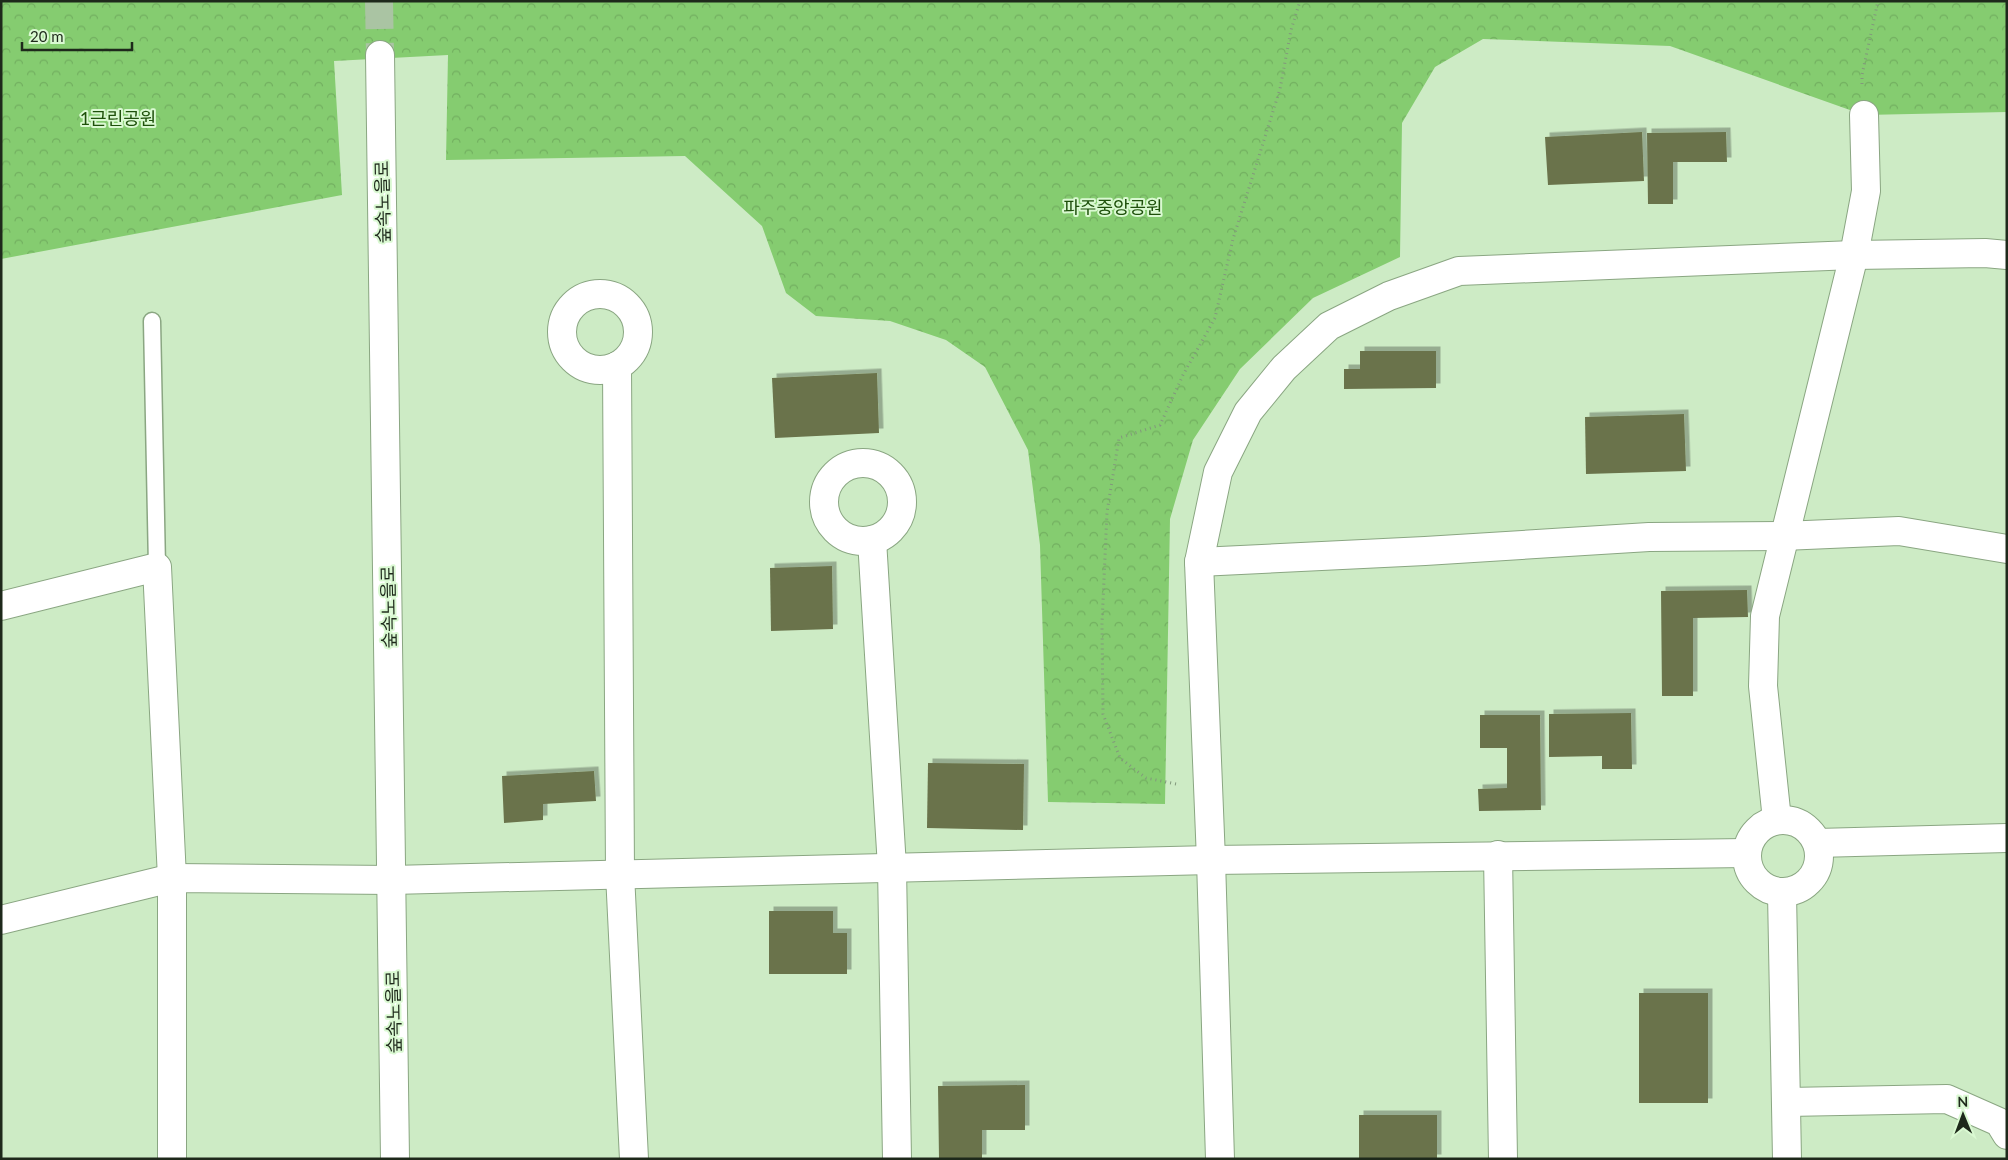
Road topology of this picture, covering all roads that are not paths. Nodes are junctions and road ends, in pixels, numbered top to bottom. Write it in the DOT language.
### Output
graph roads {
  1 [pos="380,55"];
  2 [pos="1864,115"];
  3 [pos="1854,255"];
  4 [pos="2007,255"];
  5 [pos="152,322"];
  6 [pos="618,366"];
  7 [pos="1783,536"];
  8 [pos="872,540"];
  9 [pos="2007,548"];
  10 [pos="1199,562"];
  11 [pos="157,567"];
  12 [pos="1,606"];
  13 [pos="1777,820"];
  14 [pos="2007,838"];
  15 [pos="1817,842"];
  16 [pos="1746,853"];
  17 [pos="1498,855"];
  18 [pos="1211,860"];
  19 [pos="892,867"];
  20 [pos="620,874"];
  21 [pos="172,878"];
  22 [pos="392,880"];
  23 [pos="1782,893"];
  24 [pos="1,920"];
  25 [pos="1786,1102"];
  26 [pos="2007,1135"];
  27 [pos="172,1159"];
  28 [pos="395,1159"];
  29 [pos="634,1159"];
  30 [pos="897,1159"];
  31 [pos="1220,1159"];
  32 [pos="1503,1159"];
  33 [pos="1787,1159"];
  1 -- 22 [label="street, 숲속노을로"];
  2 -- 3 [label="street"];
  3 -- 4 [label="street"];
  3 -- 7 [label="street"];
  3 -- 10 [label="street"];
  5 -- 11 [label="lane"];
  6 -- 20 [label="street"];
  7 -- 9 [label="street"];
  7 -- 10 [label="street"];
  7 -- 13 [label="street"];
  8 -- 19 [label="street"];
  10 -- 18 [label="street"];
  11 -- 12 [label="street"];
  11 -- 21 [label="street"];
  13 -- 15 [label="street"];
  13 -- 16 [label="street"];
  14 -- 15 [label="street"];
  15 -- 23 [label="street"];
  16 -- 17 [label="street"];
  16 -- 23 [label="street"];
  17 -- 18 [label="street"];
  17 -- 32 [label="street"];
  18 -- 19 [label="street"];
  18 -- 31 [label="street"];
  19 -- 20 [label="street"];
  19 -- 30 [label="street"];
  20 -- 22 [label="street"];
  20 -- 29 [label="street"];
  21 -- 22 [label="street"];
  21 -- 24 [label="street"];
  21 -- 27 [label="street"];
  22 -- 28 [label="street, 숲속노을로"];
  23 -- 25 [label="street"];
  25 -- 26 [label="street"];
  25 -- 33 [label="street"];
}
